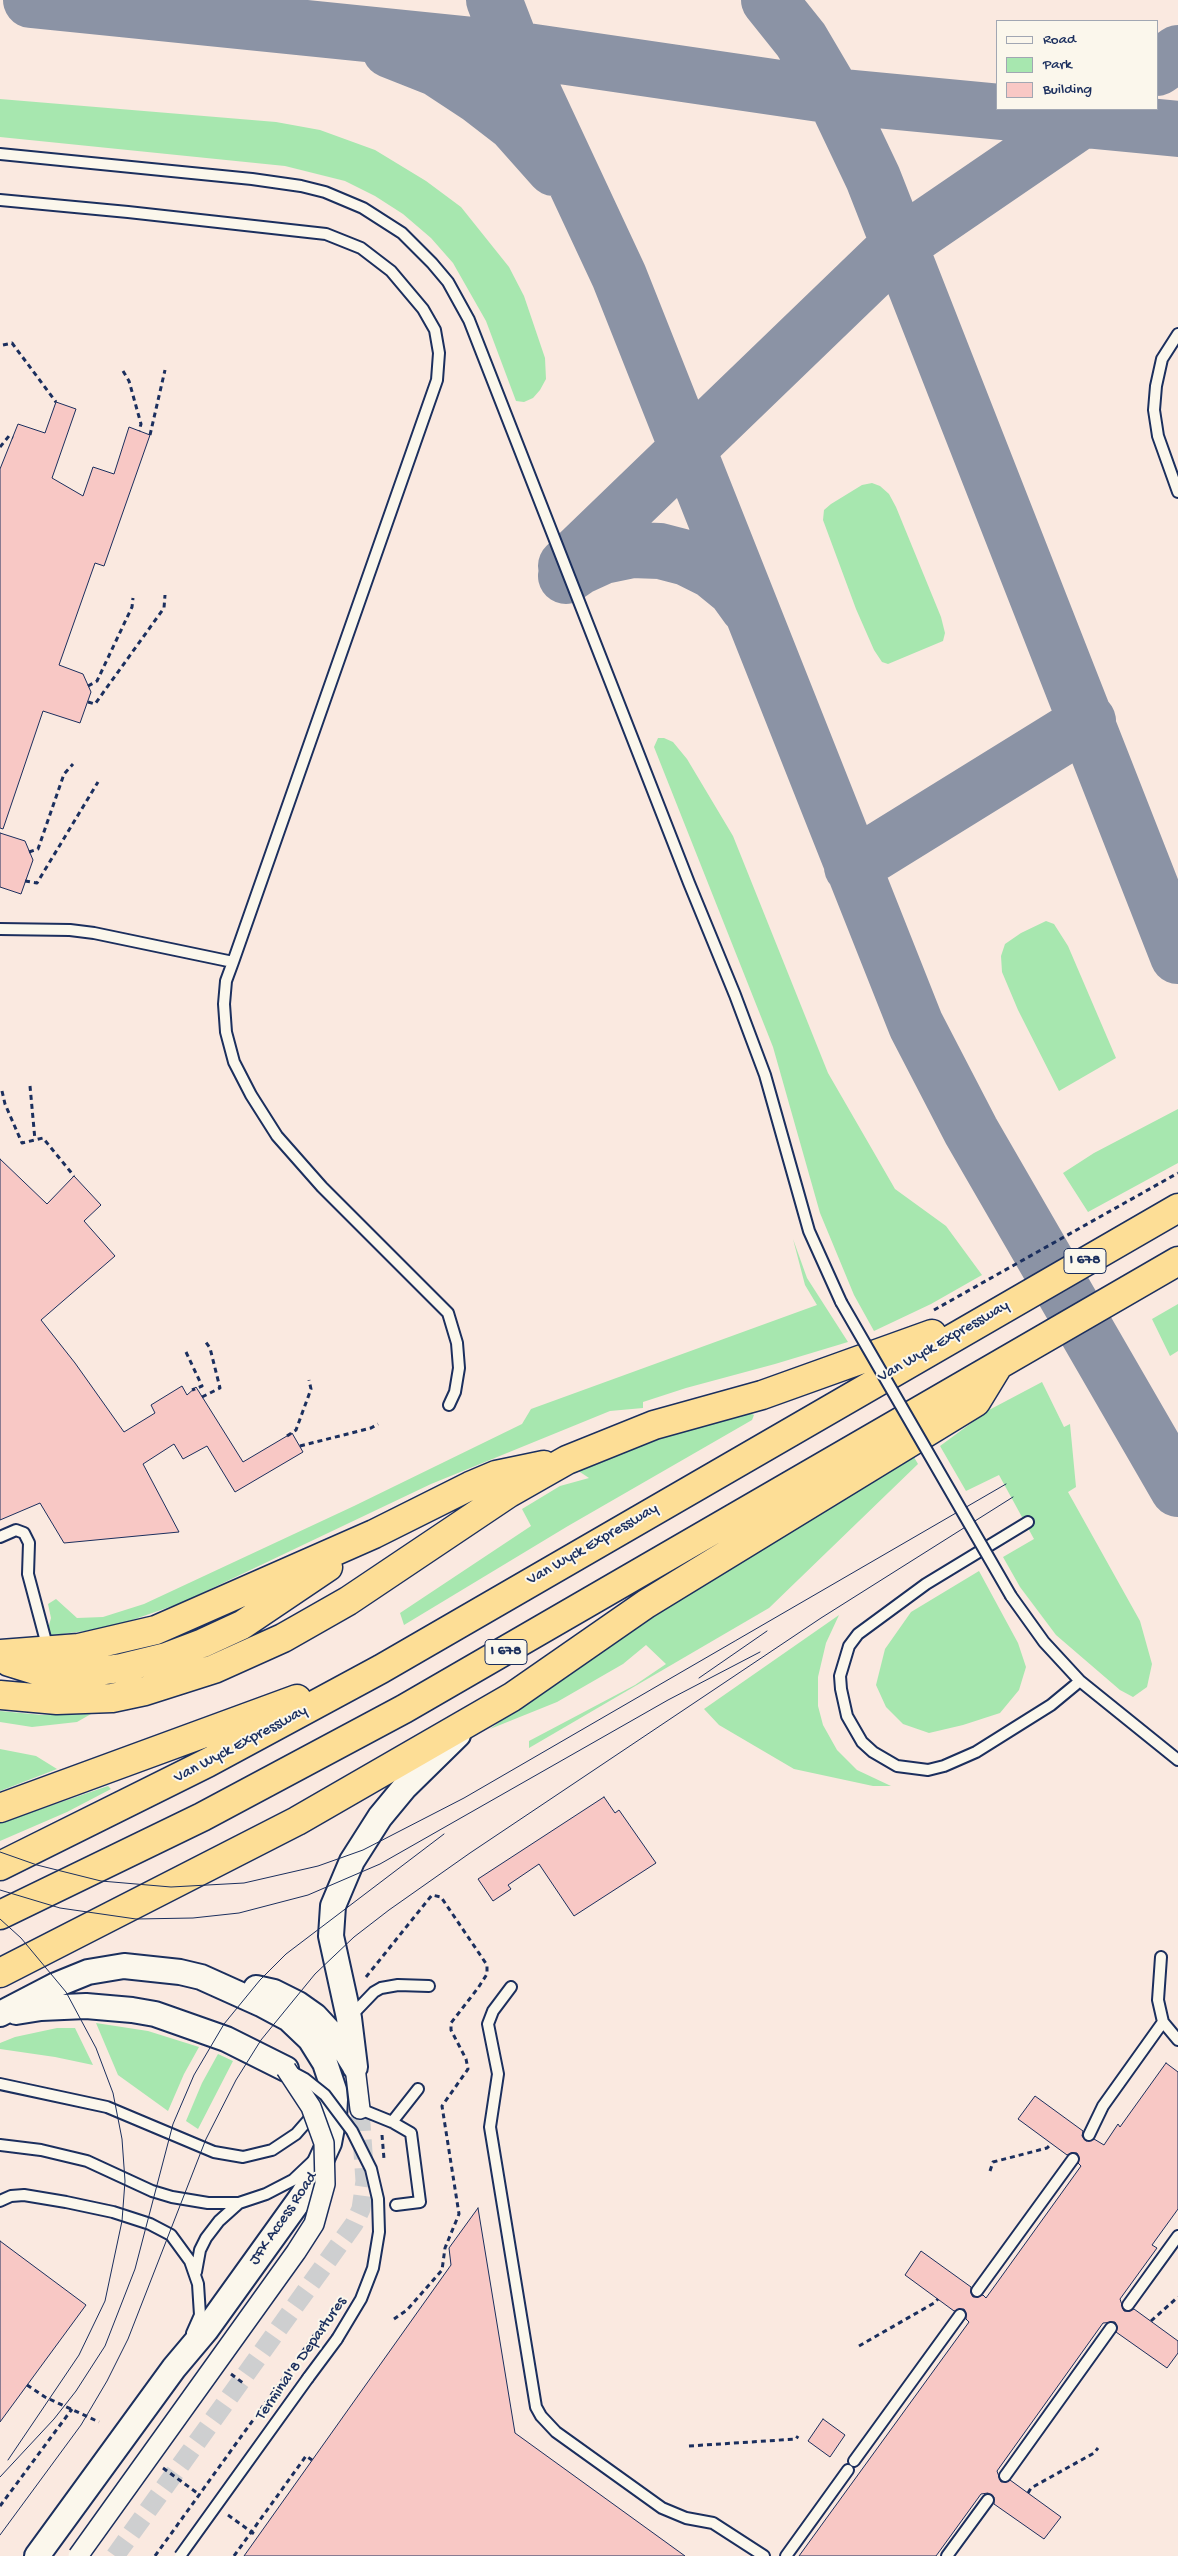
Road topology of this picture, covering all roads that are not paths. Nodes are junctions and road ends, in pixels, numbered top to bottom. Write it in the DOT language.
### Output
graph roads {
  1 [pos="0,154"];
  2 [pos="0,200"];
  3 [pos="1178,334"];
  4 [pos="1178,492"];
  5 [pos="0,929"];
  6 [pos="233,962"];
  7 [pos="1178,1208"];
  8 [pos="1178,1262"];
  9 [pos="992,1314"];
  10 [pos="998,1365"];
  11 [pos="449,1405"];
  12 [pos="567,1460"];
  13 [pos="1028,1522"];
  14 [pos="374,1534"];
  15 [pos="0,1537"];
  16 [pos="49,1652"];
  17 [pos="0,1654"];
  18 [pos="0,1658"];
  19 [pos="380,1669"];
  20 [pos="1080,1681"];
  21 [pos="0,1695"];
  22 [pos="474,1720"];
  23 [pos="1178,1760"];
  24 [pos="0,1808"];
  25 [pos="0,1867"];
  26 [pos="0,1915"];
  27 [pos="1161,1957"];
  28 [pos="0,1973"];
  29 [pos="201,1977"];
  30 [pos="429,1986"];
  31 [pos="511,1987"];
  32 [pos="0,2014"];
  33 [pos="350,2018"];
  34 [pos="1163,2022"];
  35 [pos="1178,2040"];
  36 [pos="325,2063"];
  37 [pos="356,2067"];
  38 [pos="286,2069"];
  39 [pos="0,2084"];
  40 [pos="418,2089"];
  41 [pos="360,2109"];
  42 [pos="392,2122"];
  43 [pos="1089,2136"];
  44 [pos="329,2142"];
  45 [pos="0,2146"];
  46 [pos="1073,2159"];
  47 [pos="0,2201"];
  48 [pos="239,2202"];
  49 [pos="396,2205"];
  50 [pos="1178,2236"];
  51 [pos="195,2273"];
  52 [pos="977,2291"];
  53 [pos="1128,2305"];
  54 [pos="960,2315"];
  55 [pos="1111,2328"];
  56 [pos="174,2368"];
  57 [pos="1005,2476"];
  58 [pos="988,2500"];
  59 [pos="37,2556"];
  60 [pos="78,2556"];
  61 [pos="180,2556"];
  62 [pos="764,2556"];
  63 [pos="786,2556"];
  64 [pos="947,2556"];
  1 -- 20 [label="lane, bridge"];
  2 -- 6 [label="lane"];
  3 -- 4 [label="lane"];
  5 -- 6 [label="lane"];
  6 -- 11 [label="lane"];
  7 -- 9 [label="highway, Van Wyck Expressway / I 678"];
  8 -- 10 [label="highway, I 678"];
  9 -- 12 [label="highway"];
  9 -- 19 [label="highway, Van Wyck Expressway / I 678"];
  10 -- 22 [label="highway"];
  10 -- 26 [label="highway, I 678"];
  12 -- 14 [label="highway"];
  12 -- 21 [label="highway"];
  13 -- 20 [label="lane"];
  14 -- 16 [label="highway"];
  14 -- 18 [label="highway"];
  15 -- 16 [label="lane"];
  16 -- 17 [label="highway"];
  19 -- 24 [label="highway"];
  19 -- 25 [label="highway, Van Wyck Expressway / I 678"];
  20 -- 23 [label="lane"];
  22 -- 28 [label="highway"];
  22 -- 33 [label="street"];
  27 -- 34 [label="lane"];
  29 -- 32 [label="street, JFK Access Road"];
  29 -- 36 [label="street, JFK Access Road"];
  29 -- 37 [label="street"];
  30 -- 33 [label="lane"];
  31 -- 62 [label="lane"];
  32 -- 38 [label="street"];
  33 -- 37 [label="street"];
  34 -- 35 [label="lane"];
  34 -- 43 [label="lane"];
  36 -- 39 [label="lane"];
  36 -- 44 [label="street, JFK Access Road"];
  37 -- 41 [label="street"];
  38 -- 60 [label="street, bridge"];
  38 -- 61 [label="lane, Terminal 8 Departures, bridge"];
  40 -- 42 [label="lane"];
  41 -- 42 [label="lane"];
  42 -- 49 [label="lane"];
  44 -- 48 [label="lane"];
  44 -- 56 [label="street, JFK Access Road"];
  45 -- 48 [label="lane"];
  46 -- 52 [label="lane"];
  47 -- 51 [label="lane"];
  48 -- 51 [label="lane"];
  50 -- 53 [label="lane"];
  51 -- 56 [label="lane"];
  54 -- 63 [label="lane"];
  55 -- 57 [label="lane"];
  56 -- 59 [label="street, JFK Access Road"];
  58 -- 64 [label="lane"];
}
